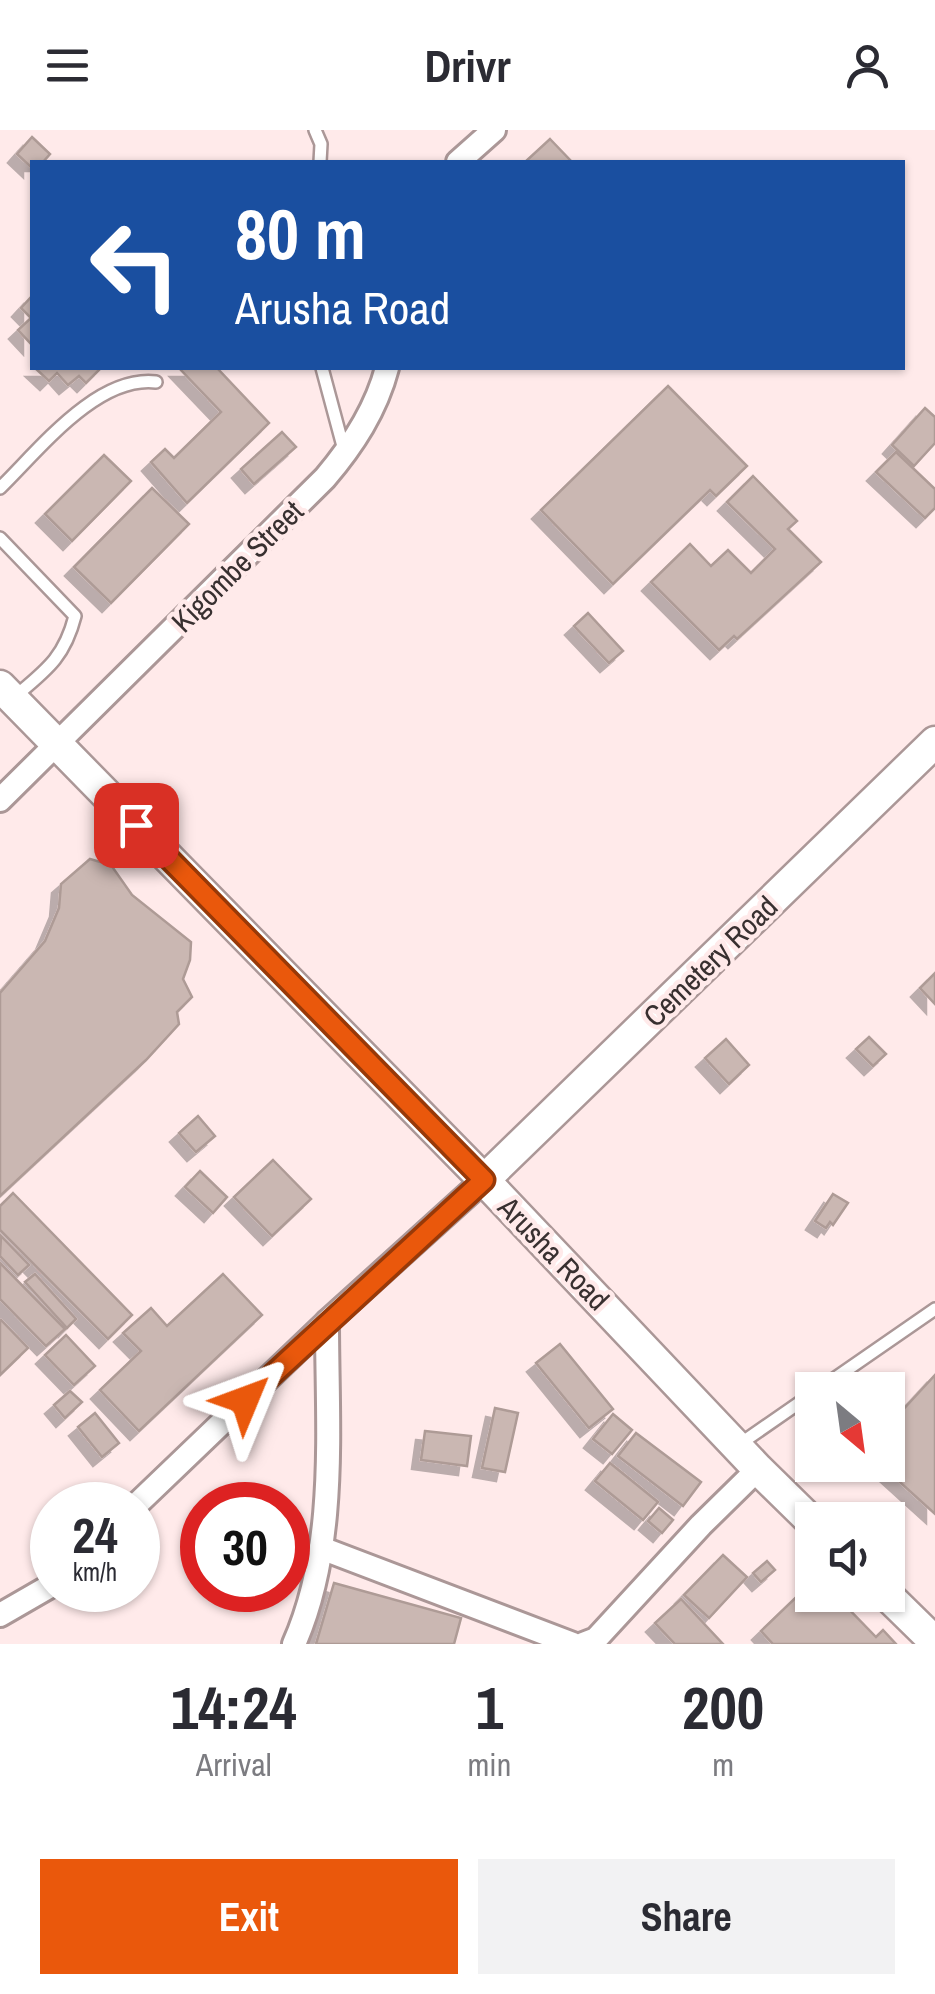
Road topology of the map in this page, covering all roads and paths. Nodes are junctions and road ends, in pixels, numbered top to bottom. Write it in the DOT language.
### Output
graph roads {
  1 [pos="316,130"];
  2 [pos="494,130"];
  3 [pos="320,160"];
  4 [pos="460,160"];
  5 [pos="323,370"];
  6 [pos="386,370"];
  7 [pos="156,382"];
  8 [pos="345,454"];
  9 [pos="0,488"];
  10 [pos="0,538"];
  11 [pos="6,692"];
  12 [pos="935,742"];
  13 [pos="56,744"];
  14 [pos="0,800"];
  15 [pos="484,1180"];
  16 [pos="935,1309"];
  17 [pos="327,1322"];
  18 [pos="844,1372"];
  19 [pos="795,1406"];
  20 [pos="738,1446"];
  21 [pos="758,1469"];
  22 [pos="160,1482"];
  23 [pos="795,1505"];
  24 [pos="320,1548"];
  25 [pos="30,1598"];
  26 [pos="904,1612"];
  27 [pos="0,1615"];
  28 [pos="935,1642"];
  29 [pos="294,1644"];
  30 [pos="572,1644"];
  31 [pos="583,1644"];
  1 -- 3 [label="lane"];
  2 -- 4 [label="street"];
  5 -- 8 [label="lane"];
  6 -- 8 [label="street, Kigombe Street"];
  7 -- 9 [label="lane"];
  8 -- 13 [label="street, Kigombe Street"];
  10 -- 11 [label="lane"];
  11 -- 13 [label="main road, Arusha Road"];
  12 -- 15 [label="main road, Cemetery Road"];
  13 -- 14 [label="street, Kigombe Street"];
  13 -- 15 [label="main road, Arusha Road"];
  15 -- 17 [label="street"];
  15 -- 20 [label="main road, Arusha Road"];
  16 -- 18 [label="lane"];
  17 -- 22 [label="street"];
  17 -- 24 [label="street"];
  19 -- 20 [label="lane"];
  20 -- 21 [label="main road, Arusha Road"];
  21 -- 23 [label="main road, Arusha Road"];
  21 -- 31 [label="street"];
  24 -- 29 [label="street"];
  24 -- 30 [label="street"];
  25 -- 27 [label="street"];
  26 -- 28 [label="main road"];
}
